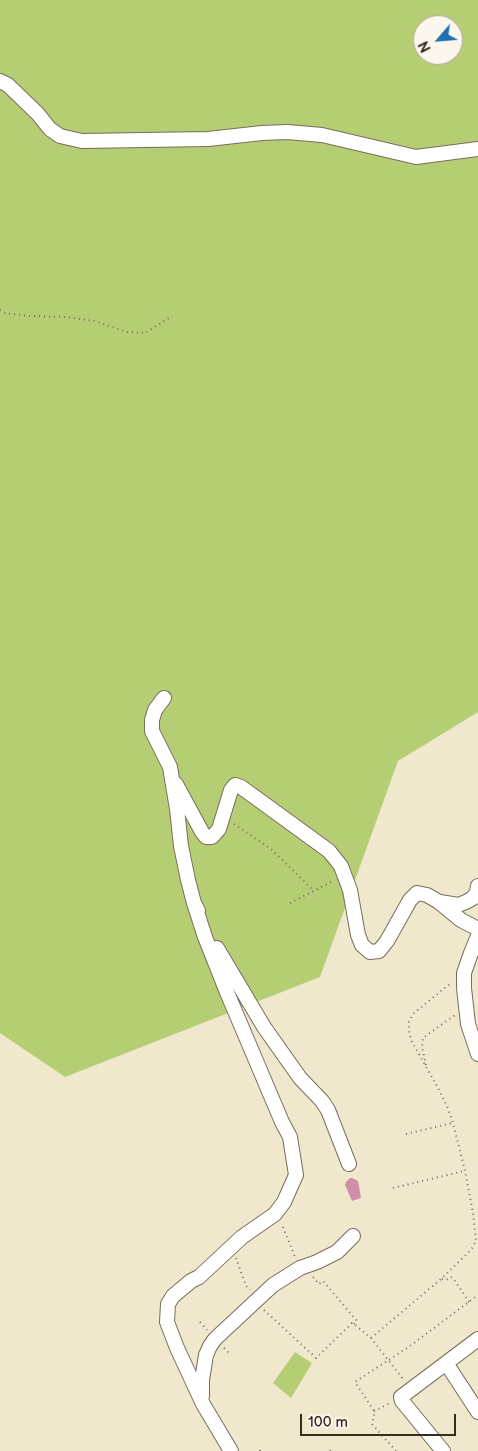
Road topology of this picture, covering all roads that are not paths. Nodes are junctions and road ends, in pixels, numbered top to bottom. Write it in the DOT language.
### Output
graph roads {
  1 [pos="0,81"];
  2 [pos="478,149"];
  3 [pos="164,698"];
  4 [pos="172,778"];
  5 [pos="478,886"];
  6 [pos="439,902"];
  7 [pos="194,903"];
  8 [pos="477,936"];
  9 [pos="477,1045"];
  10 [pos="349,1164"];
  11 [pos="353,1236"];
  12 [pos="478,1339"];
  13 [pos="446,1363"];
  14 [pos="203,1404"];
  15 [pos="478,1412"];
  16 [pos="231,1451"];
  17 [pos="442,1451"];
  1 -- 2 [label="street"];
  3 -- 4 [label="street"];
  4 -- 6 [label="street"];
  4 -- 7 [label="street"];
  5 -- 6 [label="street"];
  6 -- 8 [label="street"];
  7 -- 10 [label="street"];
  7 -- 14 [label="street"];
  8 -- 9 [label="street"];
  11 -- 14 [label="street"];
  12 -- 13 [label="street"];
  13 -- 15 [label="street"];
  13 -- 17 [label="street"];
  14 -- 16 [label="street"];
}
